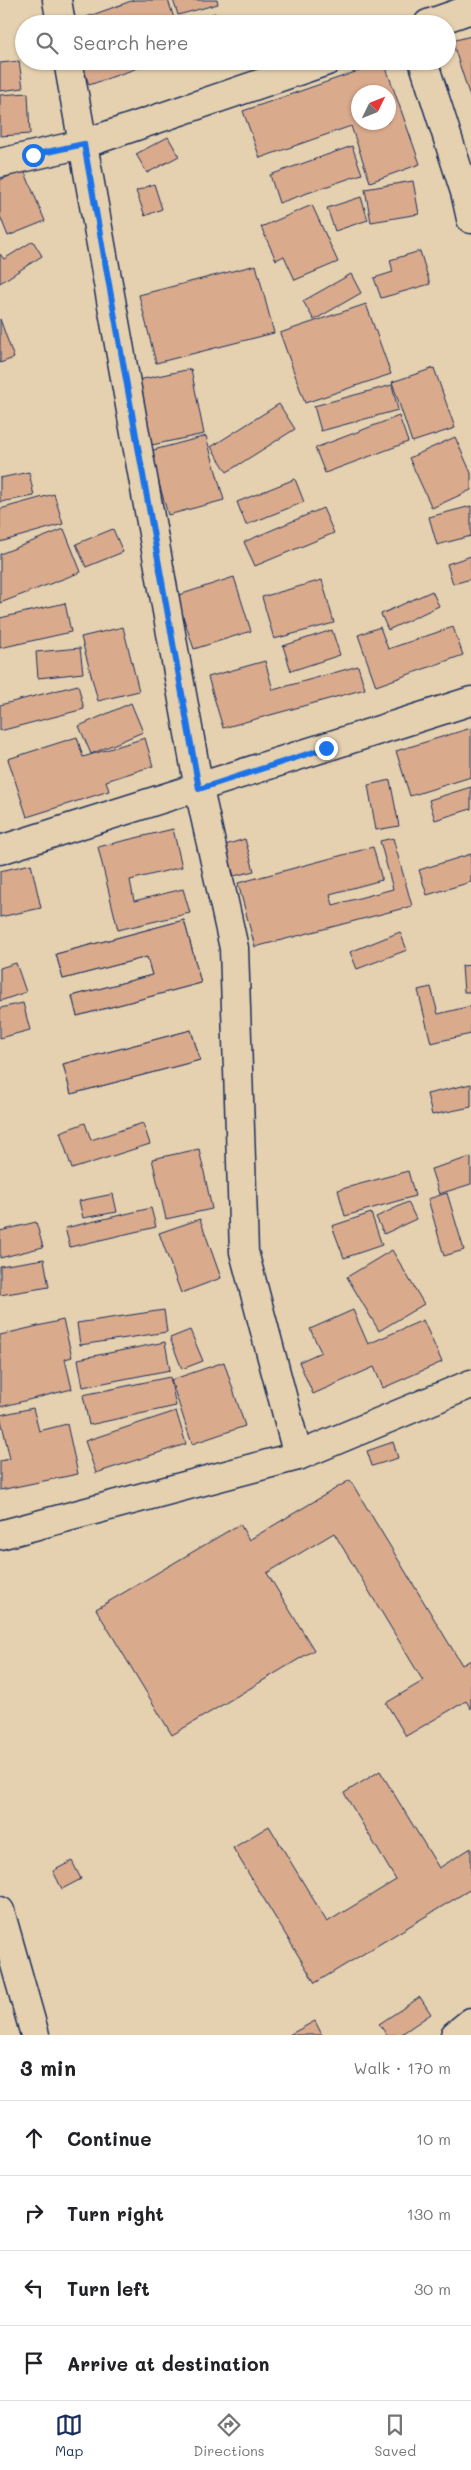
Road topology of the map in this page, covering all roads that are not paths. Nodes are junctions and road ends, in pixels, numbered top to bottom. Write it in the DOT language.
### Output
graph roads {
  1 [pos="57,0"];
  2 [pos="471,9"];
  3 [pos="432,14"];
  4 [pos="60,15"];
  5 [pos="70,70"];
  6 [pos="301,70"];
  7 [pos="426,70"];
  8 [pos="84,144"];
  9 [pos="0,163"];
  10 [pos="471,219"];
  11 [pos="471,701"];
  12 [pos="199,789"];
  13 [pos="0,850"];
  14 [pos="471,1384"];
  15 [pos="298,1456"];
  16 [pos="0,1534"];
  17 [pos="0,1911"];
  18 [pos="471,2022"];
  19 [pos="35,2035"];
  20 [pos="455,2035"];
  1 -- 4 [label="street"];
  2 -- 3 [label="street"];
  5 -- 8 [label="street"];
  6 -- 8 [label="street"];
  7 -- 10 [label="street"];
  8 -- 9 [label="street"];
  8 -- 12 [label="street"];
  11 -- 12 [label="street"];
  12 -- 13 [label="street"];
  12 -- 15 [label="street"];
  14 -- 15 [label="street"];
  15 -- 16 [label="street"];
  17 -- 19 [label="street"];
  18 -- 20 [label="street"];
}
